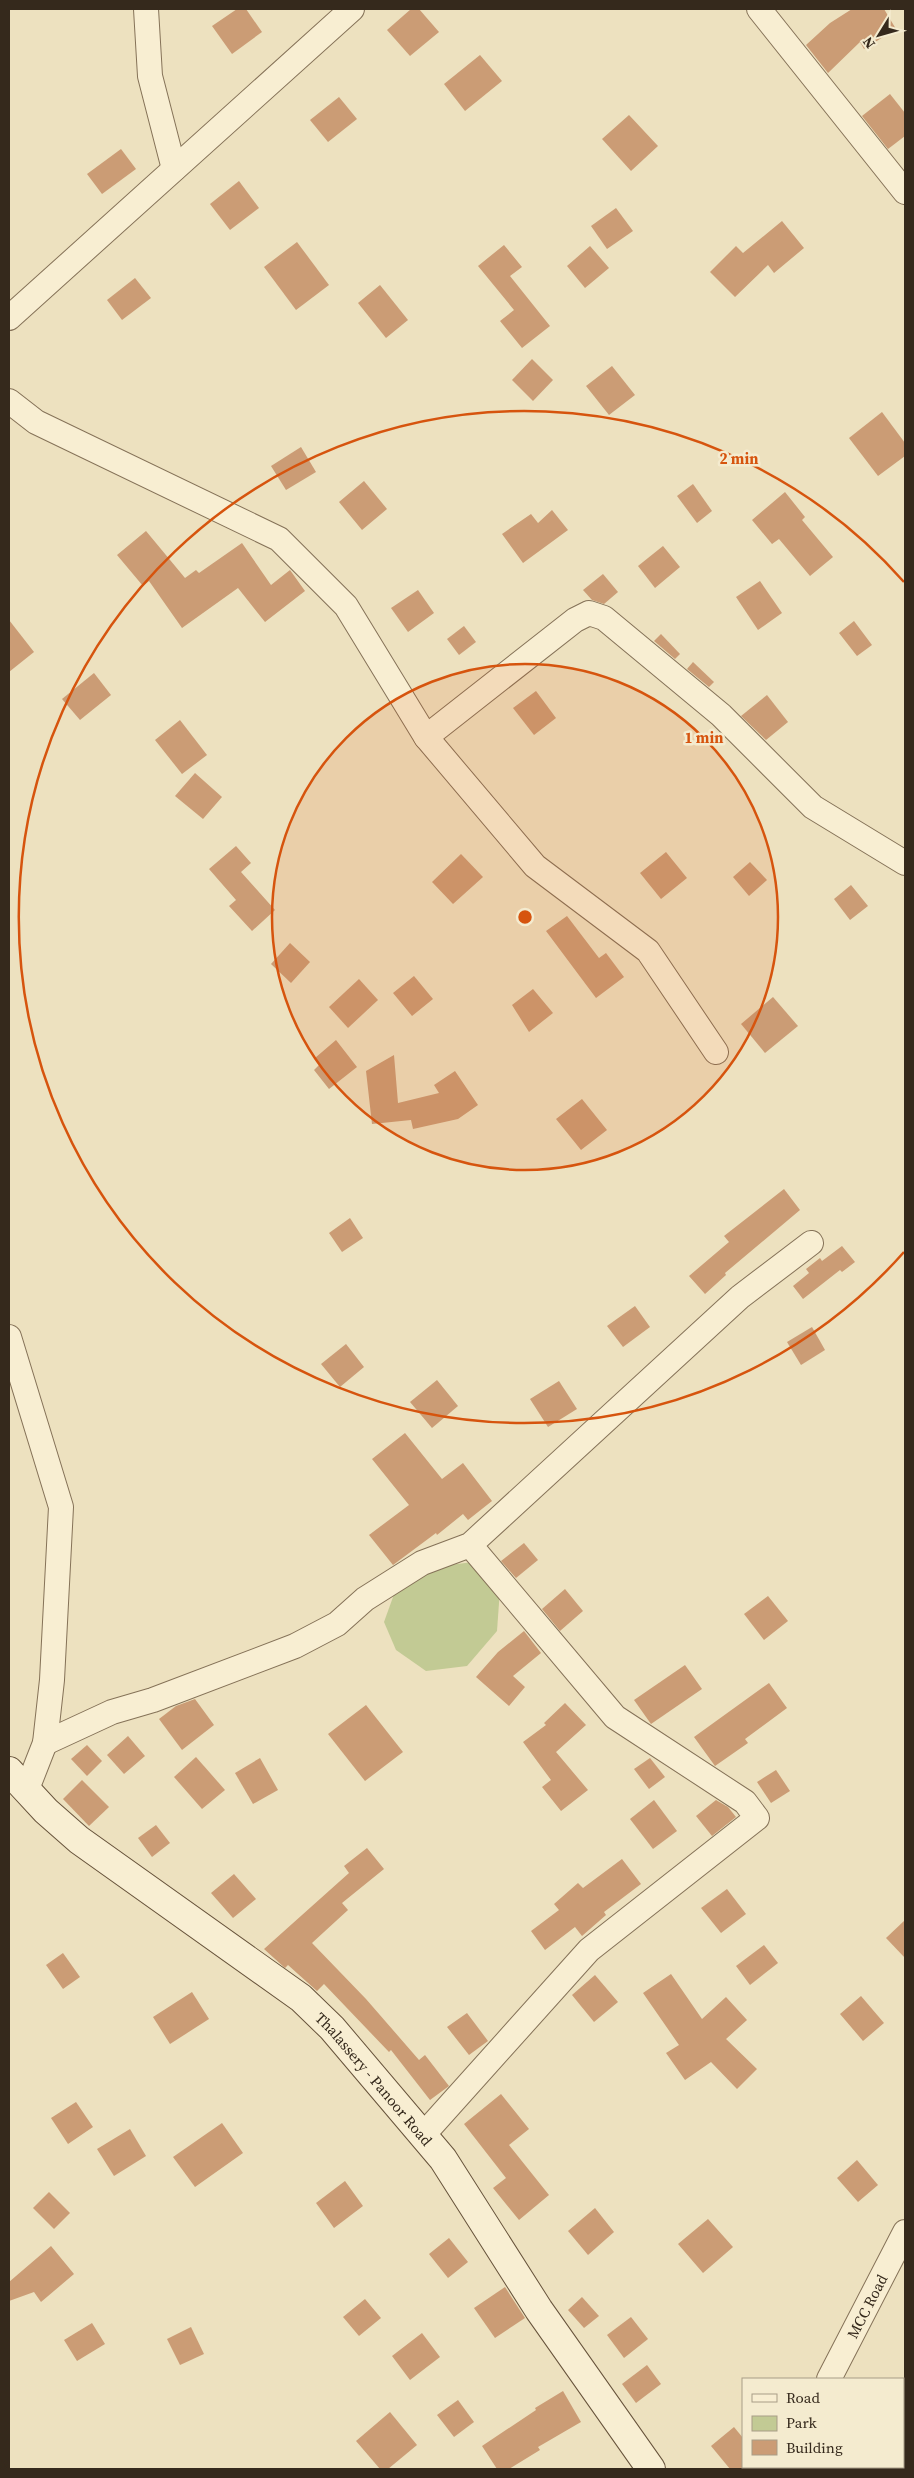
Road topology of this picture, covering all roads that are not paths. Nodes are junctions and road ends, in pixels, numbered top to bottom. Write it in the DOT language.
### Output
graph roads {
  1 [pos="146,9"];
  2 [pos="352,9"];
  3 [pos="759,9"];
  4 [pos="174,169"];
  5 [pos="905,192"];
  6 [pos="9,318"];
  7 [pos="9,400"];
  8 [pos="426,737"];
  9 [pos="905,863"];
  10 [pos="716,1052"];
  11 [pos="810,1243"];
  12 [pos="9,1337"];
  13 [pos="470,1545"];
  14 [pos="45,1743"];
  15 [pos="18,1780"];
  16 [pos="424,2134"];
  17 [pos="905,2232"];
  18 [pos="830,2378"];
  19 [pos="651,2469"];
  1 -- 4 [label="street"];
  2 -- 4 [label="street"];
  3 -- 5 [label="street"];
  4 -- 6 [label="street"];
  7 -- 8 [label="street"];
  8 -- 9 [label="street"];
  8 -- 10 [label="street"];
  11 -- 13 [label="street"];
  12 -- 14 [label="street"];
  13 -- 14 [label="street"];
  13 -- 16 [label="street"];
  14 -- 15 [label="street"];
  15 -- 16 [label="main road, Thalassery - Panoor Road"];
  16 -- 19 [label="main road, Thalassery - Panoor Road"];
  17 -- 18 [label="street, MCC Road"];
}
